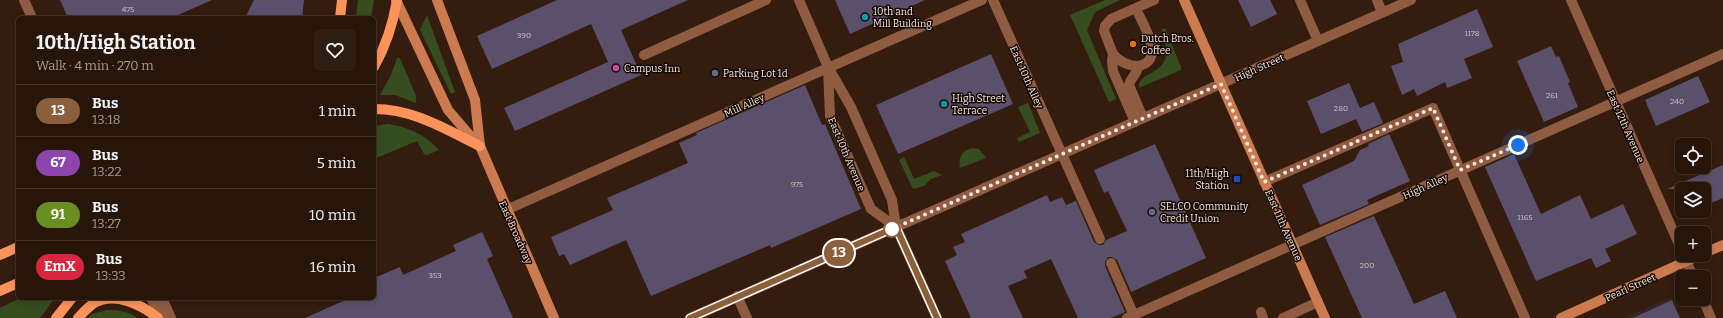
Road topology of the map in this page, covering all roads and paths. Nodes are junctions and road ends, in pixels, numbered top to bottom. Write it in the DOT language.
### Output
graph roads {
  1 [pos="24,0"];
  2 [pos="342,0"];
  3 [pos="437,0"];
  4 [pos="766,0"];
  5 [pos="799,0"];
  6 [pos="982,0"];
  7 [pos="992,0"];
  8 [pos="1154,0"];
  9 [pos="1184,0"];
  10 [pos="1300,0"];
  11 [pos="1377,0"];
  12 [pos="1411,0"];
  13 [pos="1571,0"];
  14 [pos="397,1"];
  15 [pos="1136,9"];
  16 [pos="1382,12"];
  17 [pos="31,16"];
  18 [pos="340,16"];
  19 [pos="1318,41"];
  20 [pos="644,54"];
  21 [pos="1113,54"];
  22 [pos="1723,54"];
  23 [pos="376,64"];
  24 [pos="1138,66"];
  25 [pos="828,67"];
  26 [pos="1221,84"];
  27 [pos="1616,102"];
  28 [pos="376,109"];
  29 [pos="1139,120"];
  30 [pos="480,146"];
  31 [pos="1062,154"];
  32 [pos="1460,170"];
  33 [pos="1264,182"];
  34 [pos="506,210"];
  35 [pos="896,227"];
  36 [pos="1675,235"];
  37 [pos="1100,239"];
  38 [pos="1293,244"];
  39 [pos="1723,245"];
  40 [pos="16,248"];
  41 [pos="1711,250"];
  42 [pos="0,256"];
  43 [pos="1677,262"];
  44 [pos="1111,263"];
  45 [pos="16,284"];
  46 [pos="0,291"];
  47 [pos="737,296"];
  48 [pos="70,300"];
  49 [pos="153,300"];
  50 [pos="163,300"];
  51 [pos="1318,302"];
  52 [pos="1706,306"];
  53 [pos="1132,317"];
  54 [pos="56,318"];
  55 [pos="78,318"];
  56 [pos="160,318"];
  57 [pos="171,318"];
  58 [pos="554,318"];
  59 [pos="690,318"];
  60 [pos="747,318"];
  61 [pos="937,318"];
  62 [pos="1283,318"];
  63 [pos="1325,318"];
  64 [pos="1525,318"];
  65 [pos="1561,318"];
  66 [pos="1711,318"];
  1 -- 17 [label="street"];
  2 -- 18 [label="main road"];
  3 -- 30 [label="main road, East Broadway"];
  4 -- 20 [label="street"];
  5 -- 25 [label="street, East 10th Avenue"];
  6 -- 25 [label="street, Mill Alley"];
  7 -- 31 [label="street, East 10th Alley"];
  8 -- 15 [label="street"];
  9 -- 26 [label="main road, East 11th Avenue"];
  10 -- 19 [label="street"];
  11 -- 16 [label="street"];
  12 -- 16 [label="street, High Street"];
  13 -- 27 [label="street, East 12th Avenue"];
  14 -- 23 [label="main road"];
  14 -- 30 [label="main road, East Broadway"];
  15 -- 21 [label="street"];
  15 -- 24 [label="street"];
  16 -- 19 [label="street, High Street"];
  19 -- 26 [label="street, High Street"];
  21 -- 24 [label="street"];
  21 -- 29 [label="street"];
  22 -- 27 [label="street, High Alley"];
  24 -- 29 [label="street"];
  25 -- 34 [label="street, Mill Alley"];
  25 -- 35 [label="street, East 10th Avenue"];
  25 -- 35 [label="street, East 10th Avenue"];
  26 -- 29 [label="street, High Street"];
  26 -- 33 [label="main road, East 11th Avenue"];
  27 -- 32 [label="street, High Alley"];
  27 -- 36 [label="street, East 12th Avenue"];
  28 -- 30 [label="main road"];
  29 -- 31 [label="street, High Street"];
  30 -- 34 [label="main road, East Broadway"];
  31 -- 35 [label="street, High Street"];
  31 -- 37 [label="street, East 10th Alley"];
  32 -- 33 [label="street"];
  32 -- 38 [label="street, High Alley"];
  32 -- 64 [label="street"];
  33 -- 38 [label="main road, East 11th Avenue"];
  34 -- 58 [label="main road, East Broadway"];
  35 -- 47 [label="street, High Street"];
  35 -- 61 [label="street, East 10th Avenue"];
  38 -- 51 [label="main road, East 11th Avenue"];
  38 -- 53 [label="street, High Alley"];
  39 -- 41 [label="main road"];
  40 -- 42 [label="main road"];
  43 -- 65 [label="main road, Pearl Street"];
  44 -- 53 [label="street"];
  45 -- 46 [label="main road"];
  47 -- 59 [label="street, High Street"];
  47 -- 60 [label="street"];
  48 -- 54 [label="main road"];
  49 -- 56 [label="street"];
  50 -- 57 [label="street"];
  51 -- 62 [label="street"];
  51 -- 63 [label="main road, East 11th Avenue"];
  52 -- 66 [label="street"];
  55 -- 56 [label="main road"];
}
